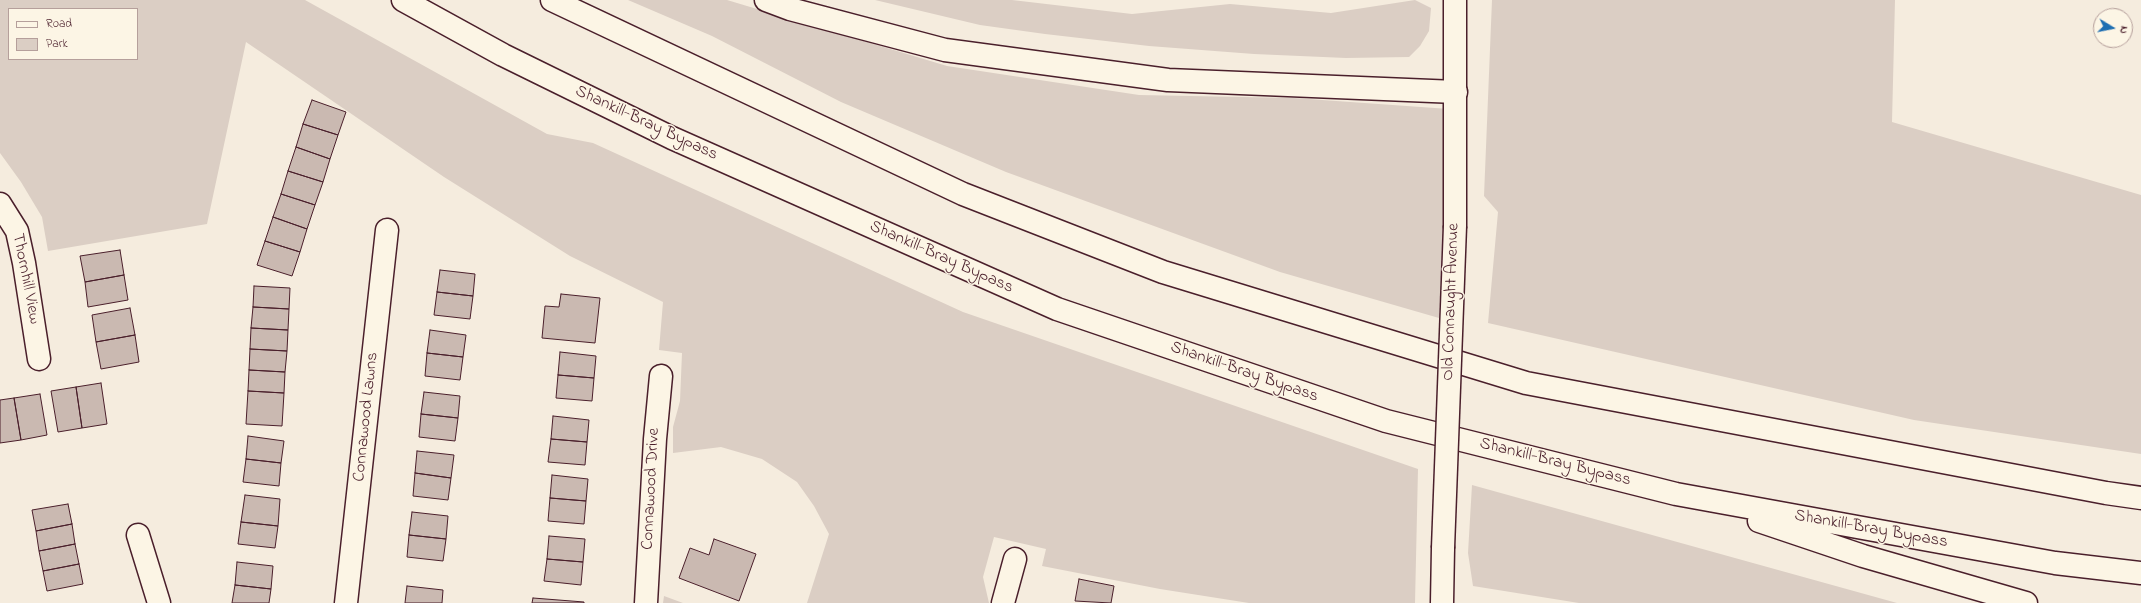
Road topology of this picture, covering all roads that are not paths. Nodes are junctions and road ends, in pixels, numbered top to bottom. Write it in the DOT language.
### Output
graph roads {
  1 [pos="403,0"];
  2 [pos="552,0"];
  3 [pos="766,0"];
  4 [pos="1455,0"];
  5 [pos="1456,92"];
  6 [pos="0,204"];
  7 [pos="387,230"];
  8 [pos="39,359"];
  9 [pos="660,376"];
  10 [pos="1676,494"];
  11 [pos="2141,498"];
  12 [pos="138,535"];
  13 [pos="1015,559"];
  14 [pos="2141,573"];
  15 [pos="159,603"];
  16 [pos="346,603"];
  17 [pos="646,603"];
  18 [pos="1002,603"];
  19 [pos="1442,603"];
  20 [pos="2026,603"];
  1 -- 10 [label="main road, Shankill-Bray Bypass"];
  2 -- 11 [label="main road"];
  3 -- 5 [label="main road"];
  4 -- 5 [label="main road, Old Connaught Avenue"];
  5 -- 19 [label="main road, Old Connaught Avenue, bridge"];
  6 -- 8 [label="main road, Thornhill View"];
  7 -- 16 [label="main road, Connawood Lawns"];
  9 -- 17 [label="main road, Connawood Drive"];
  10 -- 14 [label="main road, Shankill-Bray Bypass"];
  10 -- 20 [label="main road"];
  12 -- 15 [label="main road"];
  13 -- 18 [label="main road"];
}
